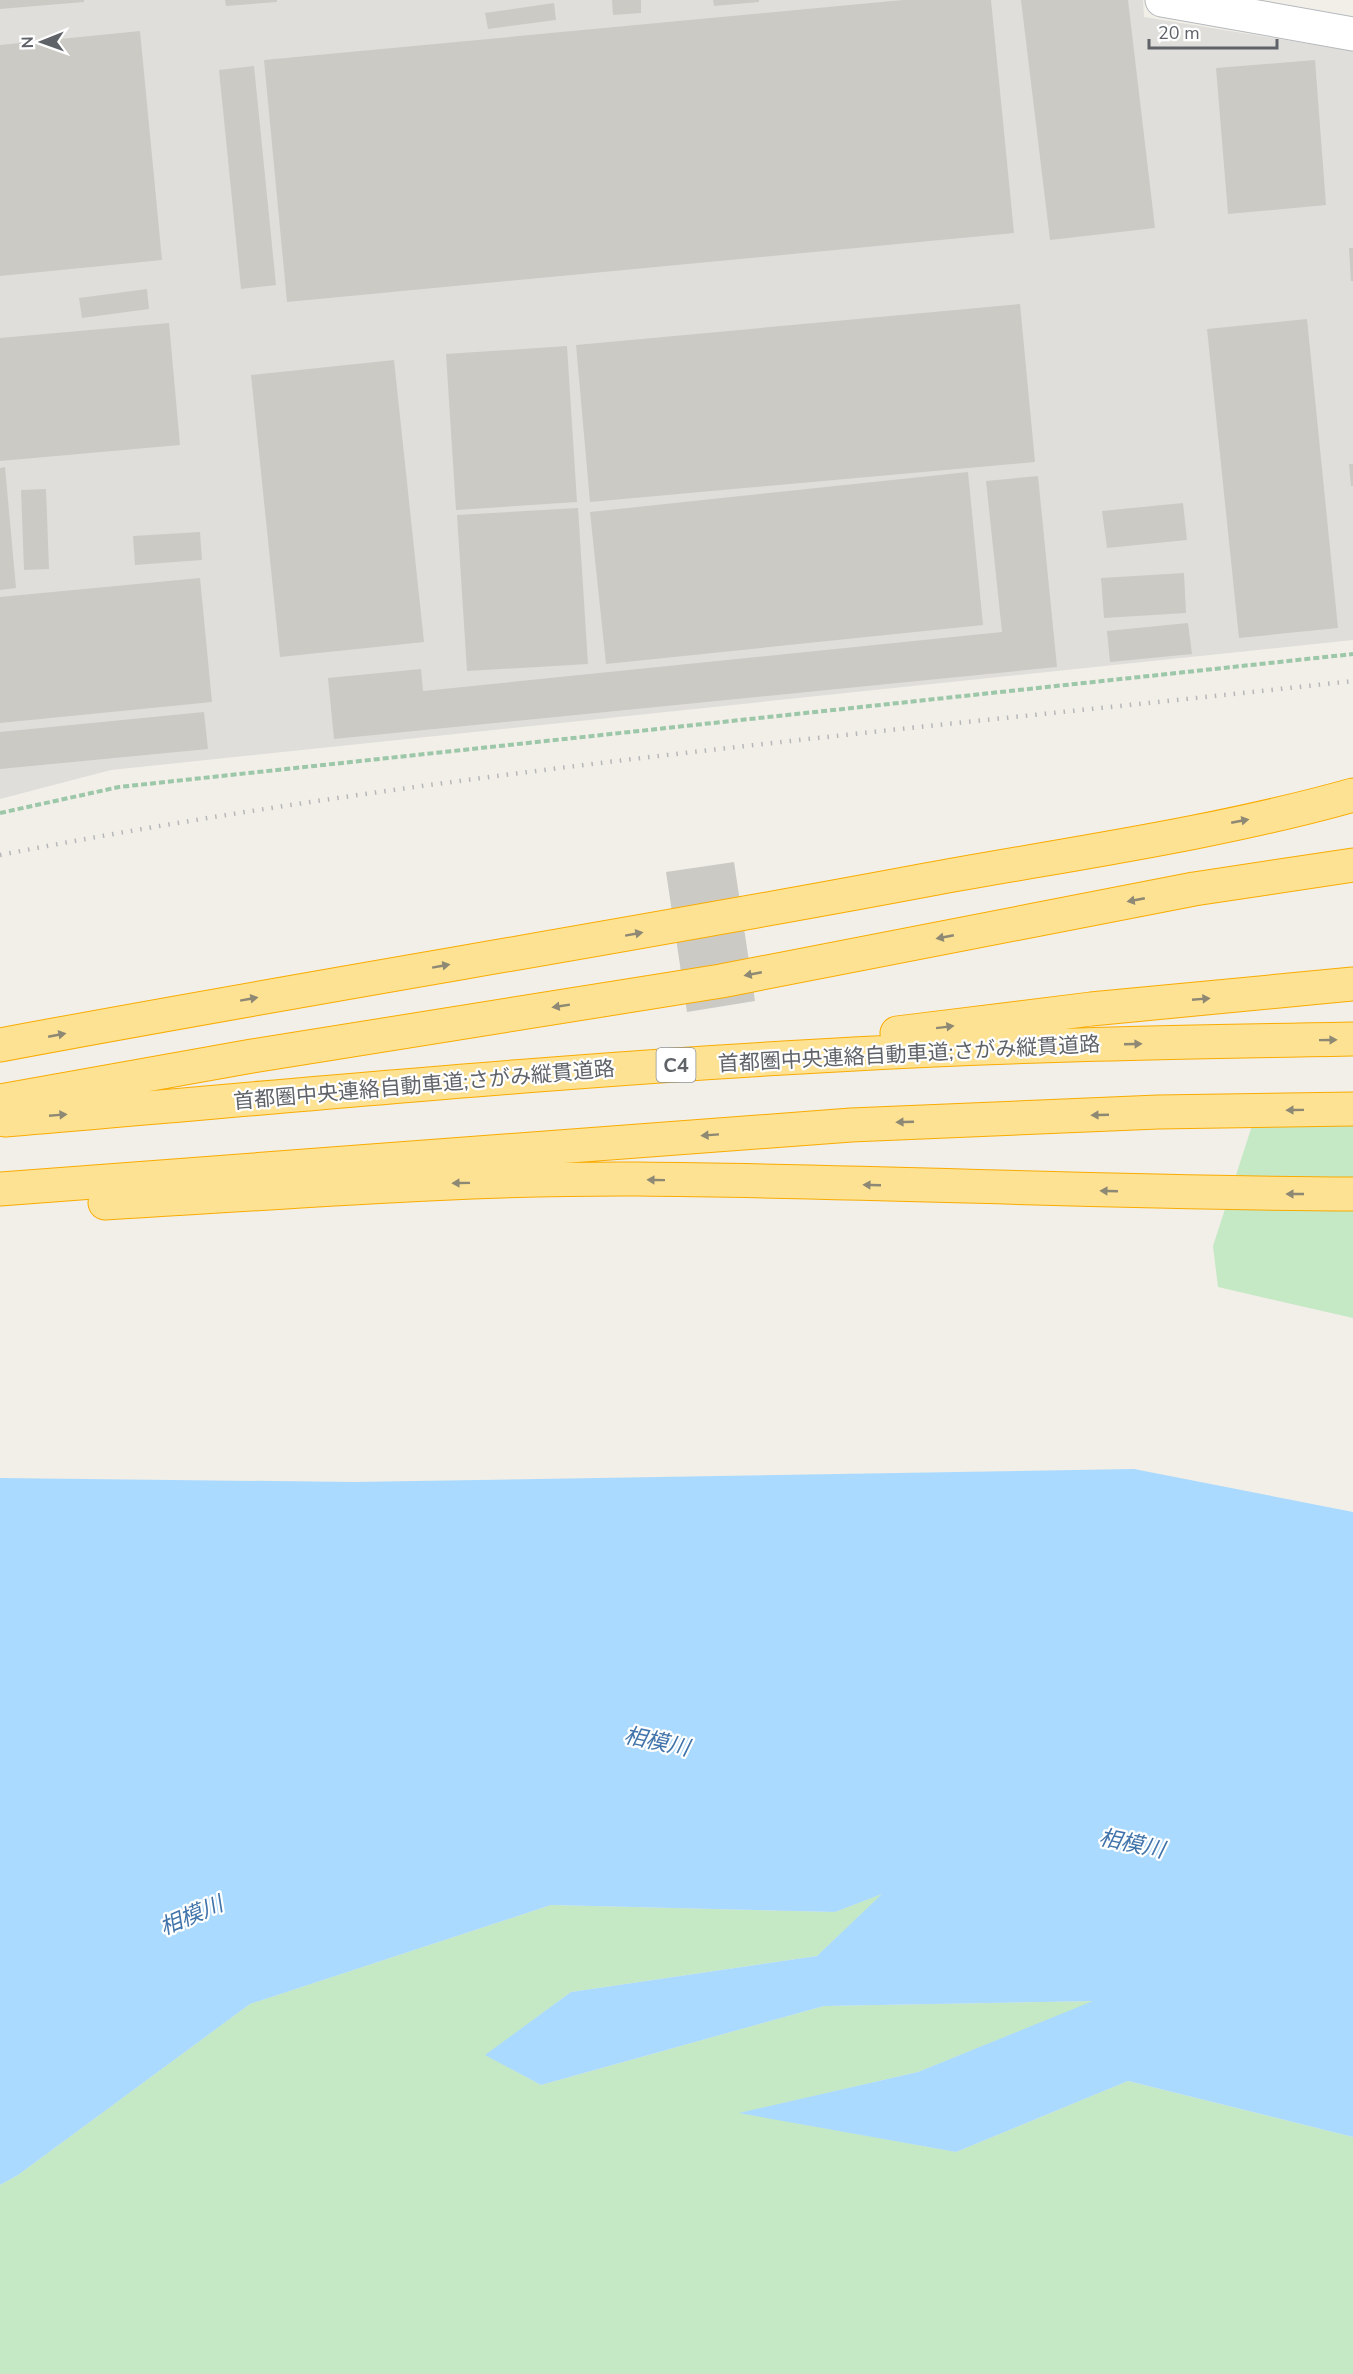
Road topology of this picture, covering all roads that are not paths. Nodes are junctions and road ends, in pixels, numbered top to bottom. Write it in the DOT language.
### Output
graph roads {
  1 [pos="1162,0"];
  2 [pos="1353,34"];
  3 [pos="1353,795"];
  4 [pos="1353,849"];
  5 [pos="1353,865"];
  6 [pos="1194,889"];
  7 [pos="1353,984"];
  8 [pos="1353,1040"];
  9 [pos="0,1045"];
  10 [pos="595,1071"];
  11 [pos="0,1101"];
  12 [pos="1353,1109"];
  13 [pos="0,1120"];
  14 [pos="0,1189"];
  15 [pos="1353,1194"];
  16 [pos="0,1210"];
  1 -- 2 [label="street"];
  9 -- 3 [label="highway, one-way"];
  4 -- 6 [label="highway"];
  5 -- 6 [label="highway"];
  6 -- 11 [label="highway, one-way"];
  10 -- 7 [label="highway, one-way"];
  10 -- 8 [label="highway, 首都圏中央連絡自動車道;さがみ縦貫道路 / C4, one-way"];
  13 -- 10 [label="highway, 首都圏中央連絡自動車道;さがみ縦貫道路 / C4, one-way"];
  12 -- 14 [label="highway, one-way"];
  15 -- 16 [label="highway, one-way"];
}
